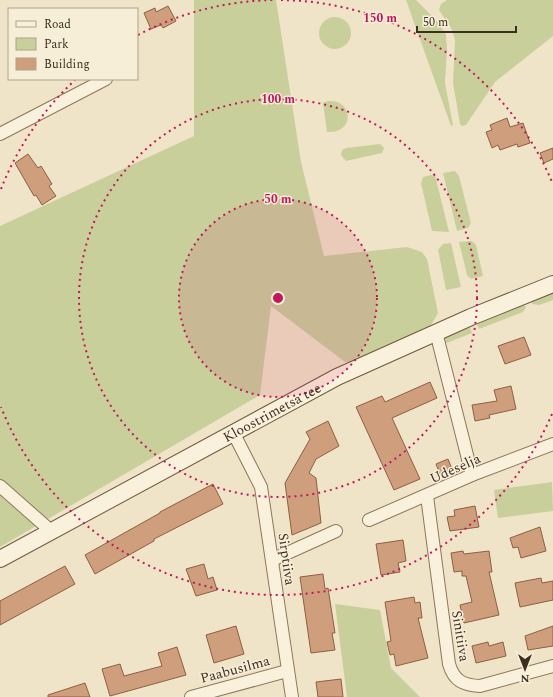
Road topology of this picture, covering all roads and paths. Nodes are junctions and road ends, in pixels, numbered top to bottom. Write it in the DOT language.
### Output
graph roads {
  1 [pos="104,80"];
  2 [pos="0,134"];
  3 [pos="553,284"];
  4 [pos="436,332"];
  5 [pos="232,432"];
  6 [pos="553,444"];
  7 [pos="472,475"];
  8 [pos="0,486"];
  9 [pos="427,496"];
  10 [pos="369,520"];
  11 [pos="51,531"];
  12 [pos="336,531"];
  13 [pos="0,559"];
  14 [pos="272,560"];
  15 [pos="553,666"];
  16 [pos="287,671"];
  17 [pos="192,697"];
  18 [pos="292,697"];
  1 -- 2 [label="street"];
  3 -- 4 [label="main road, Kloostrimetsa tee"];
  4 -- 5 [label="main road, Kloostrimetsa tee"];
  4 -- 7 [label="street"];
  5 -- 11 [label="main road, Kloostrimetsa tee"];
  5 -- 14 [label="street, Sirptiiva"];
  6 -- 7 [label="street, Udeselja"];
  7 -- 9 [label="street, Udeselja"];
  8 -- 11 [label="street"];
  9 -- 10 [label="street, Udeselja"];
  9 -- 15 [label="street, Sinitiiva"];
  11 -- 13 [label="main road, Kloostrimetsa tee"];
  12 -- 14 [label="street"];
  14 -- 16 [label="street, Sirptiiva"];
  16 -- 17 [label="street, Paabusilma"];
  16 -- 18 [label="street, Sirptiiva"];
}
